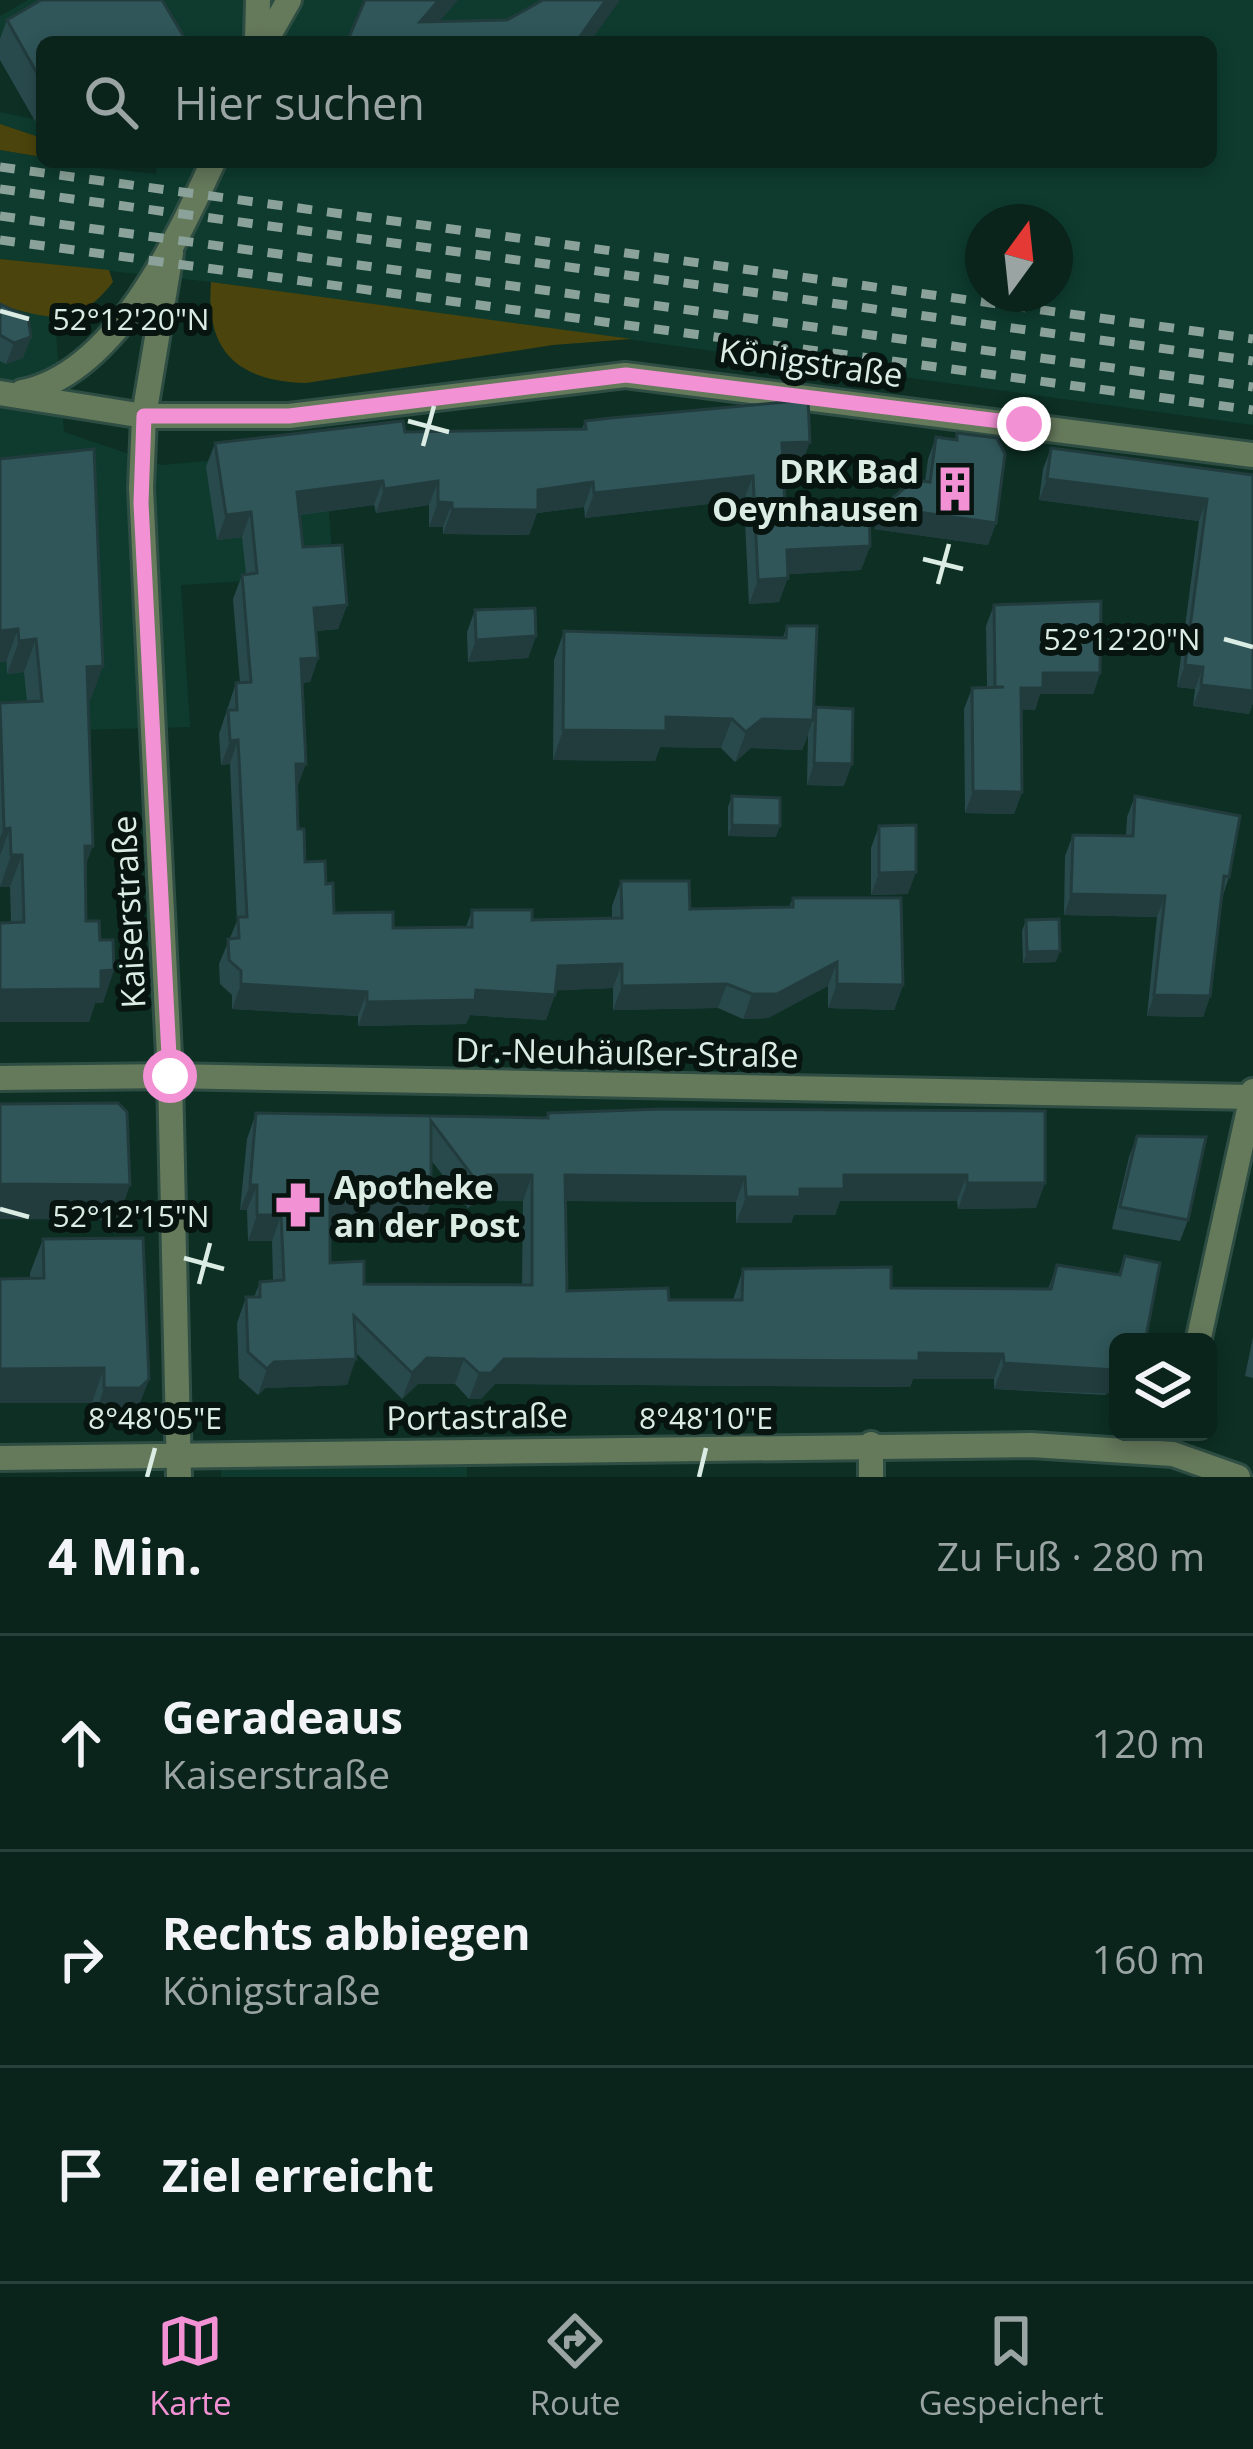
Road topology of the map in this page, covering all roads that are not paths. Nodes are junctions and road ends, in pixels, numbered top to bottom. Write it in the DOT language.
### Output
graph roads {
  1 [pos="246,0"];
  2 [pos="289,0"];
  3 [pos="260,27"];
  4 [pos="210,168"];
  5 [pos="171,253"];
  6 [pos="4,394"];
  7 [pos="144,416"];
  8 [pos="1253,454"];
  9 [pos="170,1076"];
  10 [pos="0,1078"];
  11 [pos="1253,1094"];
  12 [pos="1200,1333"];
  13 [pos="1175,1443"];
  14 [pos="871,1444"];
  15 [pos="0,1458"];
  16 [pos="178,1465"];
  17 [pos="872,1477"];
  18 [pos="1238,1477"];
  1 -- 3 [label="street"];
  2 -- 3 [label="street"];
  4 -- 5 [label="street"];
  5 -- 6 [label="street"];
  5 -- 7 [label="street, Kaiserstraße"];
  6 -- 7 [label="street, Königstraße"];
  7 -- 8 [label="street, Königstraße"];
  7 -- 9 [label="street, Kaiserstraße"];
  9 -- 10 [label="street, Dr.-Neuhäußer-Straße"];
  9 -- 11 [label="street, Dr.-Neuhäußer-Straße"];
  9 -- 16 [label="street, Kaiserstraße"];
  11 -- 12 [label="street"];
  13 -- 14 [label="street, Portastraße"];
  13 -- 18 [label="street, Portastraße"];
  14 -- 16 [label="street, Portastraße"];
  14 -- 17 [label="street"];
  15 -- 16 [label="street, Portastraße"];
}
